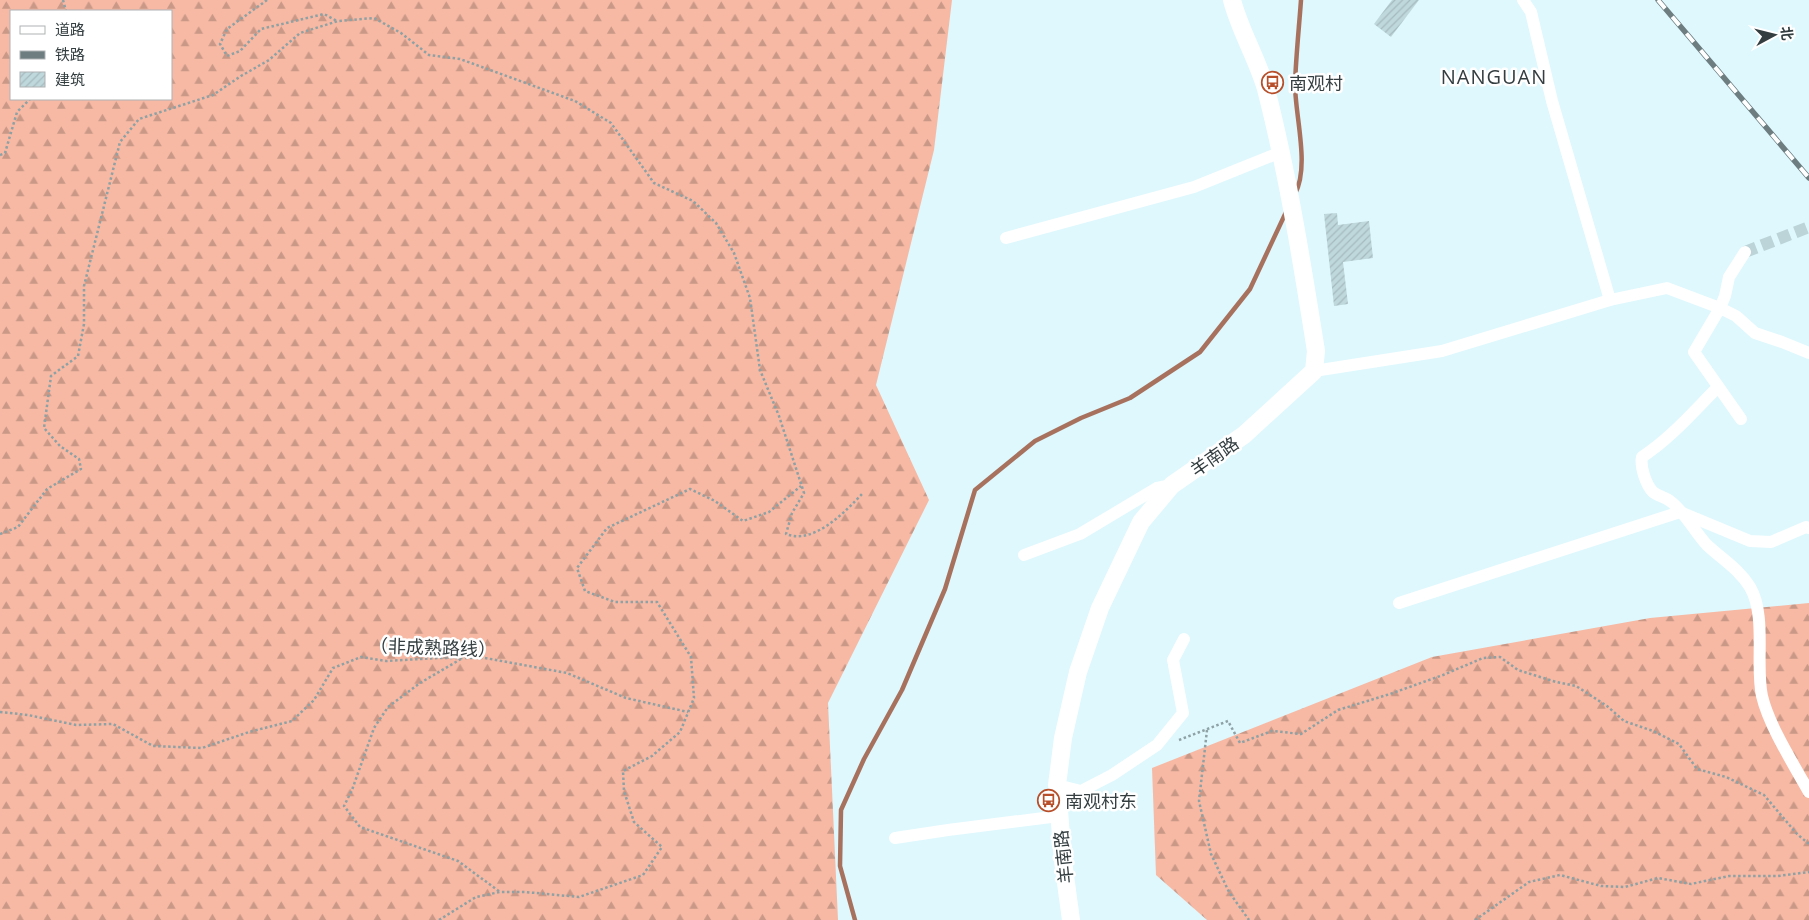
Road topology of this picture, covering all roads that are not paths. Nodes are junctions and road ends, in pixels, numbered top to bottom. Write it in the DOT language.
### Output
graph roads {
  1 [pos="1232,0"];
  2 [pos="1523,0"];
  3 [pos="1281,152"];
  4 [pos="1006,238"];
  5 [pos="1745,252"];
  6 [pos="1610,300"];
  7 [pos="1720,308"];
  8 [pos="1809,353"];
  9 [pos="1314,371"];
  10 [pos="1718,387"];
  11 [pos="1741,420"];
  12 [pos="1172,485"];
  13 [pos="1680,512"];
  14 [pos="1809,528"];
  15 [pos="1024,555"];
  16 [pos="1399,603"];
  17 [pos="1184,639"];
  18 [pos="1057,785"];
  19 [pos="1809,792"];
  20 [pos="1059,816"];
  21 [pos="895,838"];
  22 [pos="1071,920"];
  1 -- 3 [label="street"];
  2 -- 6 [label="street"];
  3 -- 4 [label="street"];
  3 -- 9 [label="street"];
  5 -- 7 [label="street"];
  6 -- 7 [label="street"];
  6 -- 9 [label="street"];
  7 -- 8 [label="street"];
  7 -- 10 [label="street"];
  9 -- 12 [label="street, 羊南路"];
  10 -- 11 [label="street"];
  10 -- 13 [label="street"];
  12 -- 15 [label="street"];
  12 -- 18 [label="street, 羊南路"];
  13 -- 14 [label="street"];
  13 -- 16 [label="street"];
  13 -- 19 [label="street"];
  17 -- 18 [label="street"];
  18 -- 20 [label="street, 羊南路"];
  20 -- 21 [label="street"];
  20 -- 22 [label="street, 羊南路"];
}
